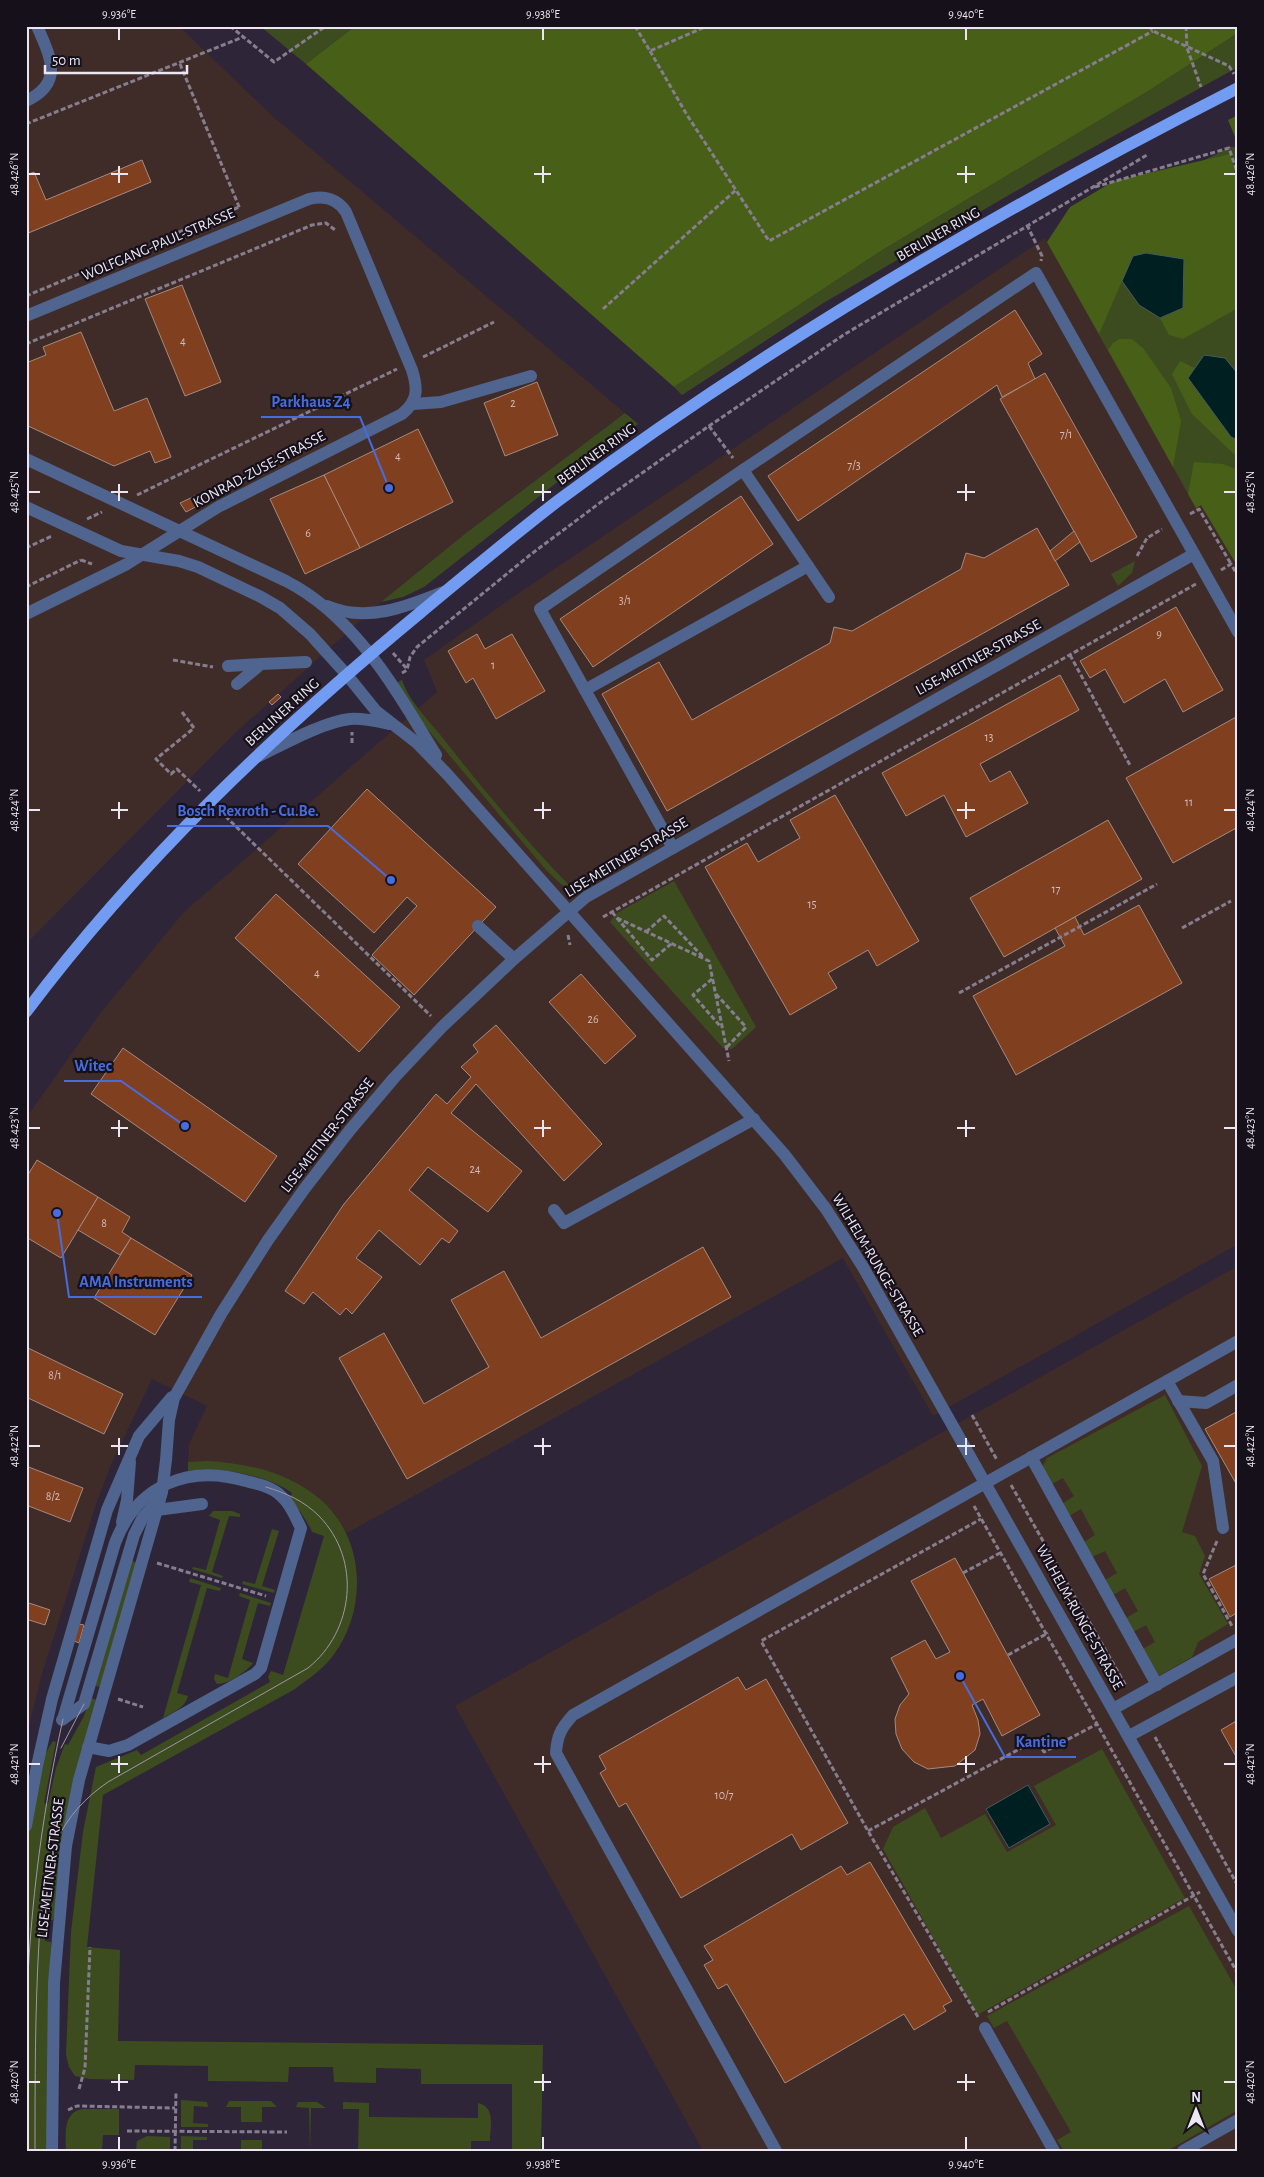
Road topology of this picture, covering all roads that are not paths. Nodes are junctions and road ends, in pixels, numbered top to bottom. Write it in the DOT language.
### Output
graph roads {
  1 [pos="37,26"];
  2 [pos="1238,88"];
  3 [pos="26,100"];
  4 [pos="26,316"];
  5 [pos="531,376"];
  6 [pos="413,404"];
  7 [pos="26,459"];
  8 [pos="743,470"];
  9 [pos="26,507"];
  10 [pos="180,531"];
  11 [pos="1194,554"];
  12 [pos="141,555"];
  13 [pos="808,566"];
  14 [pos="448,589"];
  15 [pos="829,597"];
  16 [pos="325,605"];
  17 [pos="26,614"];
  18 [pos="1238,632"];
  19 [pos="370,654"];
  20 [pos="306,662"];
  21 [pos="261,664"];
  22 [pos="228,666"];
  23 [pos="347,675"];
  24 [pos="237,684"];
  25 [pos="585,690"];
  26 [pos="397,727"];
  27 [pos="257,757"];
  28 [pos="448,774"];
  29 [pos="673,848"];
  30 [pos="568,910"];
  31 [pos="478,926"];
  32 [pos="514,959"];
  33 [pos="26,1012"];
  34 [pos="754,1119"];
  35 [pos="554,1210"];
  36 [pos="1238,1341"];
  37 [pos="1167,1381"];
  38 [pos="1238,1385"];
  39 [pos="176,1394"];
  40 [pos="1178,1401"];
  41 [pos="132,1450"];
  42 [pos="1031,1457"];
  43 [pos="985,1482"];
  44 [pos="252,1483"];
  45 [pos="163,1486"];
  46 [pos="113,1495"];
  47 [pos="147,1504"];
  48 [pos="202,1504"];
  49 [pos="1223,1528"];
  50 [pos="1236,1634"];
  51 [pos="1238,1677"];
  52 [pos="1156,1685"];
  53 [pos="1113,1709"];
  54 [pos="63,1719"];
  55 [pos="43,1735"];
  56 [pos="1129,1736"];
  57 [pos="88,1747"];
  58 [pos="26,1826"];
  59 [pos="1238,1930"];
  60 [pos="985,2028"];
  61 [pos="1238,2120"];
  62 [pos="52,2151"];
  63 [pos="776,2151"];
  64 [pos="1054,2151"];
  65 [pos="1183,2151"];
  1 -- 3 [label="street"];
  2 -- 14 [label="main road, BERLINER RING"];
  4 -- 6 [label="street, WOLFGANG-PAUL-STRASSE"];
  5 -- 6 [label="street"];
  6 -- 10 [label="street, KONRAD-ZUSE-STRASSE"];
  7 -- 10 [label="street"];
  8 -- 11 [label="street"];
  8 -- 13 [label="street"];
  8 -- 25 [label="street"];
  9 -- 12 [label="street, WILHELM-RUNGE-STRASSE"];
  10 -- 12 [label="street, KONRAD-ZUSE-STRASSE"];
  10 -- 16 [label="street"];
  11 -- 18 [label="street"];
  11 -- 29 [label="street, LISE-MEITNER-STRASSE"];
  12 -- 17 [label="street, KONRAD-ZUSE-STRASSE"];
  12 -- 23 [label="street, WILHELM-RUNGE-STRASSE"];
  13 -- 15 [label="street"];
  13 -- 25 [label="street"];
  14 -- 16 [label="street"];
  14 -- 19 [label="main road, BERLINER RING"];
  16 -- 19 [label="street, WILHELM-RUNGE-STRASSE"];
  19 -- 23 [label="main road, BERLINER RING"];
  19 -- 28 [label="street, WILHELM-RUNGE-STRASSE"];
  20 -- 21 [label="street"];
  21 -- 22 [label="street"];
  21 -- 24 [label="street"];
  23 -- 26 [label="street, WILHELM-RUNGE-STRASSE"];
  23 -- 27 [label="main road, BERLINER RING"];
  25 -- 29 [label="street"];
  26 -- 27 [label="street, WILHELM-RUNGE-STRASSE"];
  26 -- 28 [label="street, WILHELM-RUNGE-STRASSE"];
  27 -- 33 [label="main road, BERLINER RING"];
  28 -- 30 [label="street, WILHELM-RUNGE-STRASSE"];
  29 -- 30 [label="street, LISE-MEITNER-STRASSE"];
  30 -- 32 [label="street, LISE-MEITNER-STRASSE"];
  30 -- 34 [label="street, WILHELM-RUNGE-STRASSE"];
  31 -- 32 [label="street"];
  32 -- 39 [label="street, LISE-MEITNER-STRASSE"];
  34 -- 35 [label="street"];
  34 -- 43 [label="street, WILHELM-RUNGE-STRASSE"];
  36 -- 37 [label="street"];
  37 -- 40 [label="street"];
  37 -- 42 [label="street"];
  38 -- 40 [label="street"];
  39 -- 41 [label="street, LISE-MEITNER-STRASSE"];
  39 -- 45 [label="street, LISE-MEITNER-STRASSE"];
  40 -- 49 [label="street"];
  41 -- 46 [label="street, LISE-MEITNER-STRASSE"];
  41 -- 47 [label="street"];
  42 -- 43 [label="street"];
  42 -- 52 [label="street"];
  43 -- 53 [label="street, WILHELM-RUNGE-STRASSE"];
  43 -- 63 [label="street"];
  44 -- 45 [label="street"];
  44 -- 47 [label="street"];
  44 -- 57 [label="street"];
  45 -- 47 [label="street, LISE-MEITNER-STRASSE"];
  45 -- 47 [label="street"];
  46 -- 47 [label="street"];
  46 -- 55 [label="street, LISE-MEITNER-STRASSE"];
  47 -- 48 [label="street"];
  47 -- 54 [label="street"];
  47 -- 54 [label="street"];
  47 -- 57 [label="street, LISE-MEITNER-STRASSE"];
  50 -- 52 [label="street, WILHELM-RUNGE-STRASSE"];
  51 -- 56 [label="street"];
  52 -- 53 [label="street, WILHELM-RUNGE-STRASSE"];
  53 -- 56 [label="street, WILHELM-RUNGE-STRASSE"];
  54 -- 55 [label="street"];
  55 -- 58 [label="street, LISE-MEITNER-STRASSE"];
  56 -- 59 [label="street, WILHELM-RUNGE-STRASSE"];
  57 -- 62 [label="street, LISE-MEITNER-STRASSE"];
  60 -- 64 [label="street"];
  61 -- 65 [label="street"];
}
